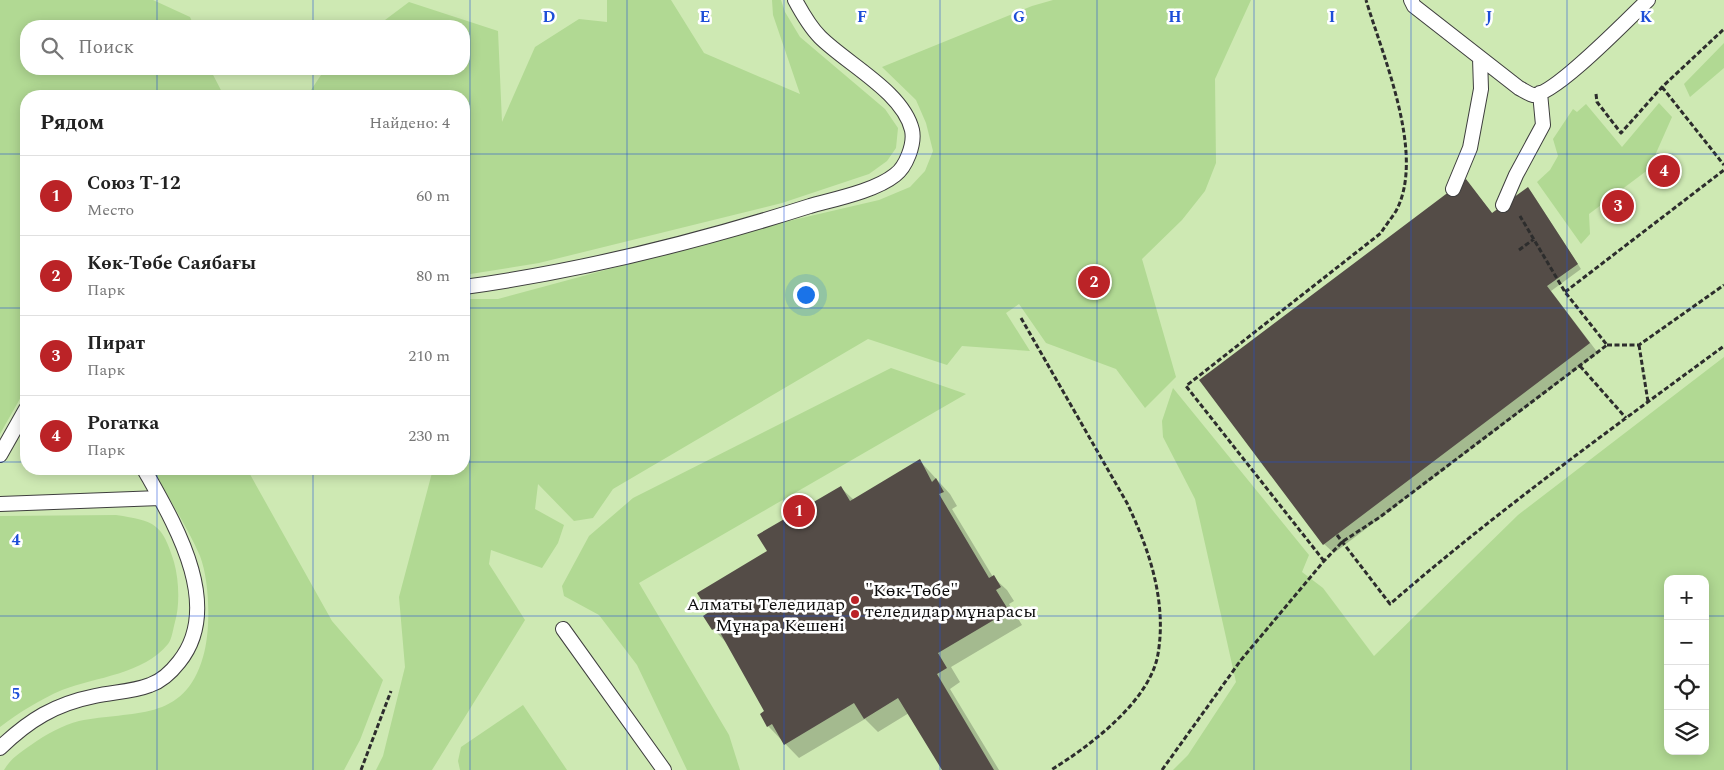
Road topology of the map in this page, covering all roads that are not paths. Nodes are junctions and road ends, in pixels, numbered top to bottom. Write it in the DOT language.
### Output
graph roads {
  1 [pos="795,0"];
  2 [pos="1411,0"];
  3 [pos="1648,0"];
  4 [pos="1480,58"];
  5 [pos="1540,93"];
  6 [pos="1452,189"];
  7 [pos="1504,204"];
  8 [pos="470,286"];
  9 [pos="20,420"];
  10 [pos="0,455"];
  11 [pos="147,475"];
  12 [pos="160,498"];
  13 [pos="0,504"];
  14 [pos="563,629"];
  15 [pos="0,748"];
  16 [pos="664,770"];
  1 -- 8 [label="lane"];
  2 -- 4 [label="lane"];
  3 -- 5 [label="lane"];
  4 -- 5 [label="lane"];
  4 -- 6 [label="lane"];
  5 -- 7 [label="lane"];
  9 -- 10 [label="lane"];
  11 -- 12 [label="lane"];
  12 -- 13 [label="lane"];
  12 -- 15 [label="lane"];
  14 -- 16 [label="lane"];
}
